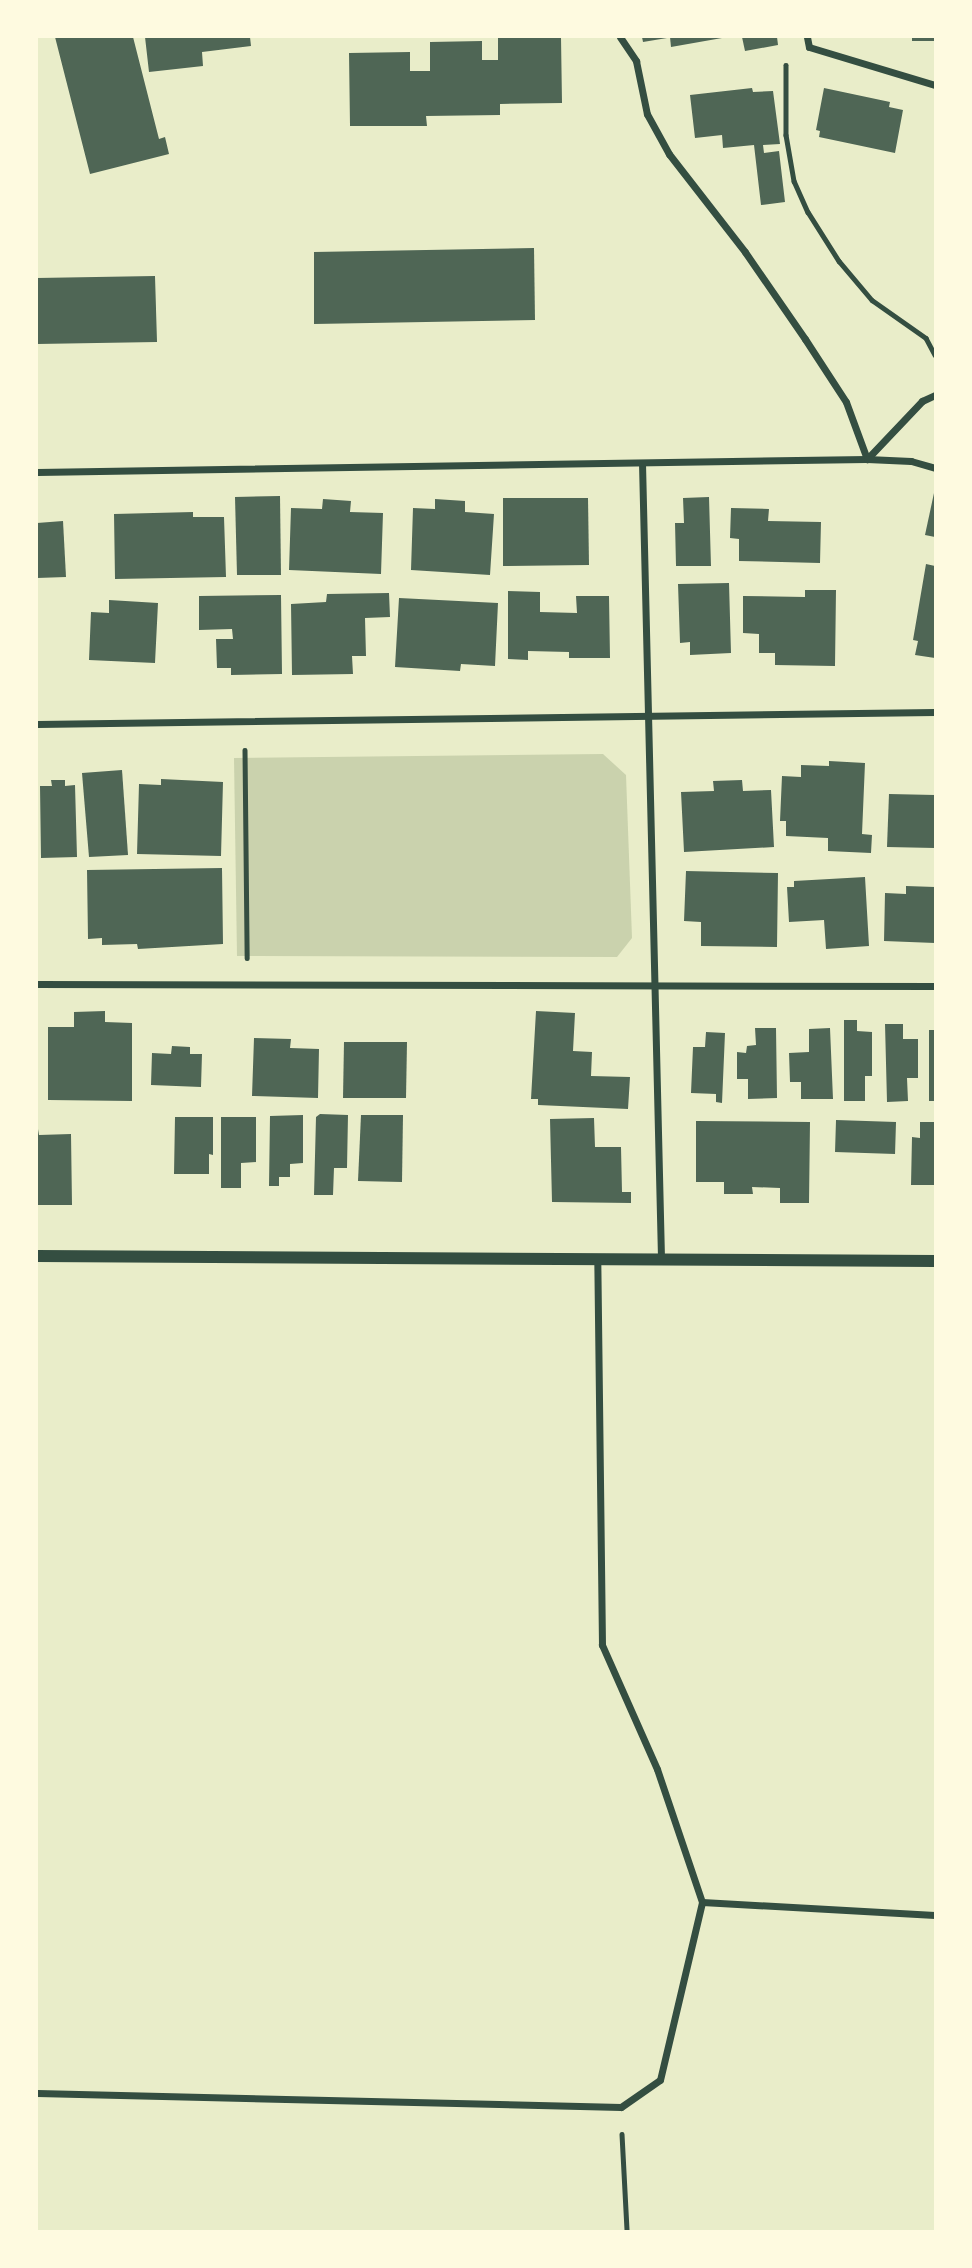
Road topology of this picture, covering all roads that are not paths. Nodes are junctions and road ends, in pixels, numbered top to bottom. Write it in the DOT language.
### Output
graph roads {
  1 [pos="620,37"];
  2 [pos="807,37"];
  3 [pos="935,85"];
  4 [pos="935,395"];
  5 [pos="867,458"];
  6 [pos="642,463"];
  7 [pos="935,468"];
  8 [pos="37,472"];
  9 [pos="935,712"];
  10 [pos="648,716"];
  11 [pos="37,723"];
  12 [pos="655,983"];
  13 [pos="37,984"];
  14 [pos="935,986"];
  15 [pos="37,1256"];
  16 [pos="597,1259"];
  17 [pos="661,1260"];
  18 [pos="935,1261"];
  19 [pos="702,1902"];
  20 [pos="935,1915"];
  21 [pos="37,2093"];
  1 -- 5 [label="street"];
  2 -- 3 [label="street"];
  4 -- 5 [label="street"];
  5 -- 6 [label="street"];
  5 -- 7 [label="street"];
  6 -- 8 [label="street"];
  6 -- 10 [label="street"];
  9 -- 10 [label="street"];
  10 -- 11 [label="street"];
  10 -- 12 [label="street"];
  12 -- 13 [label="street"];
  12 -- 14 [label="street"];
  12 -- 17 [label="street"];
  15 -- 16 [label="street"];
  16 -- 17 [label="street"];
  16 -- 19 [label="street"];
  17 -- 18 [label="street"];
  19 -- 20 [label="street"];
  19 -- 21 [label="street"];
}
